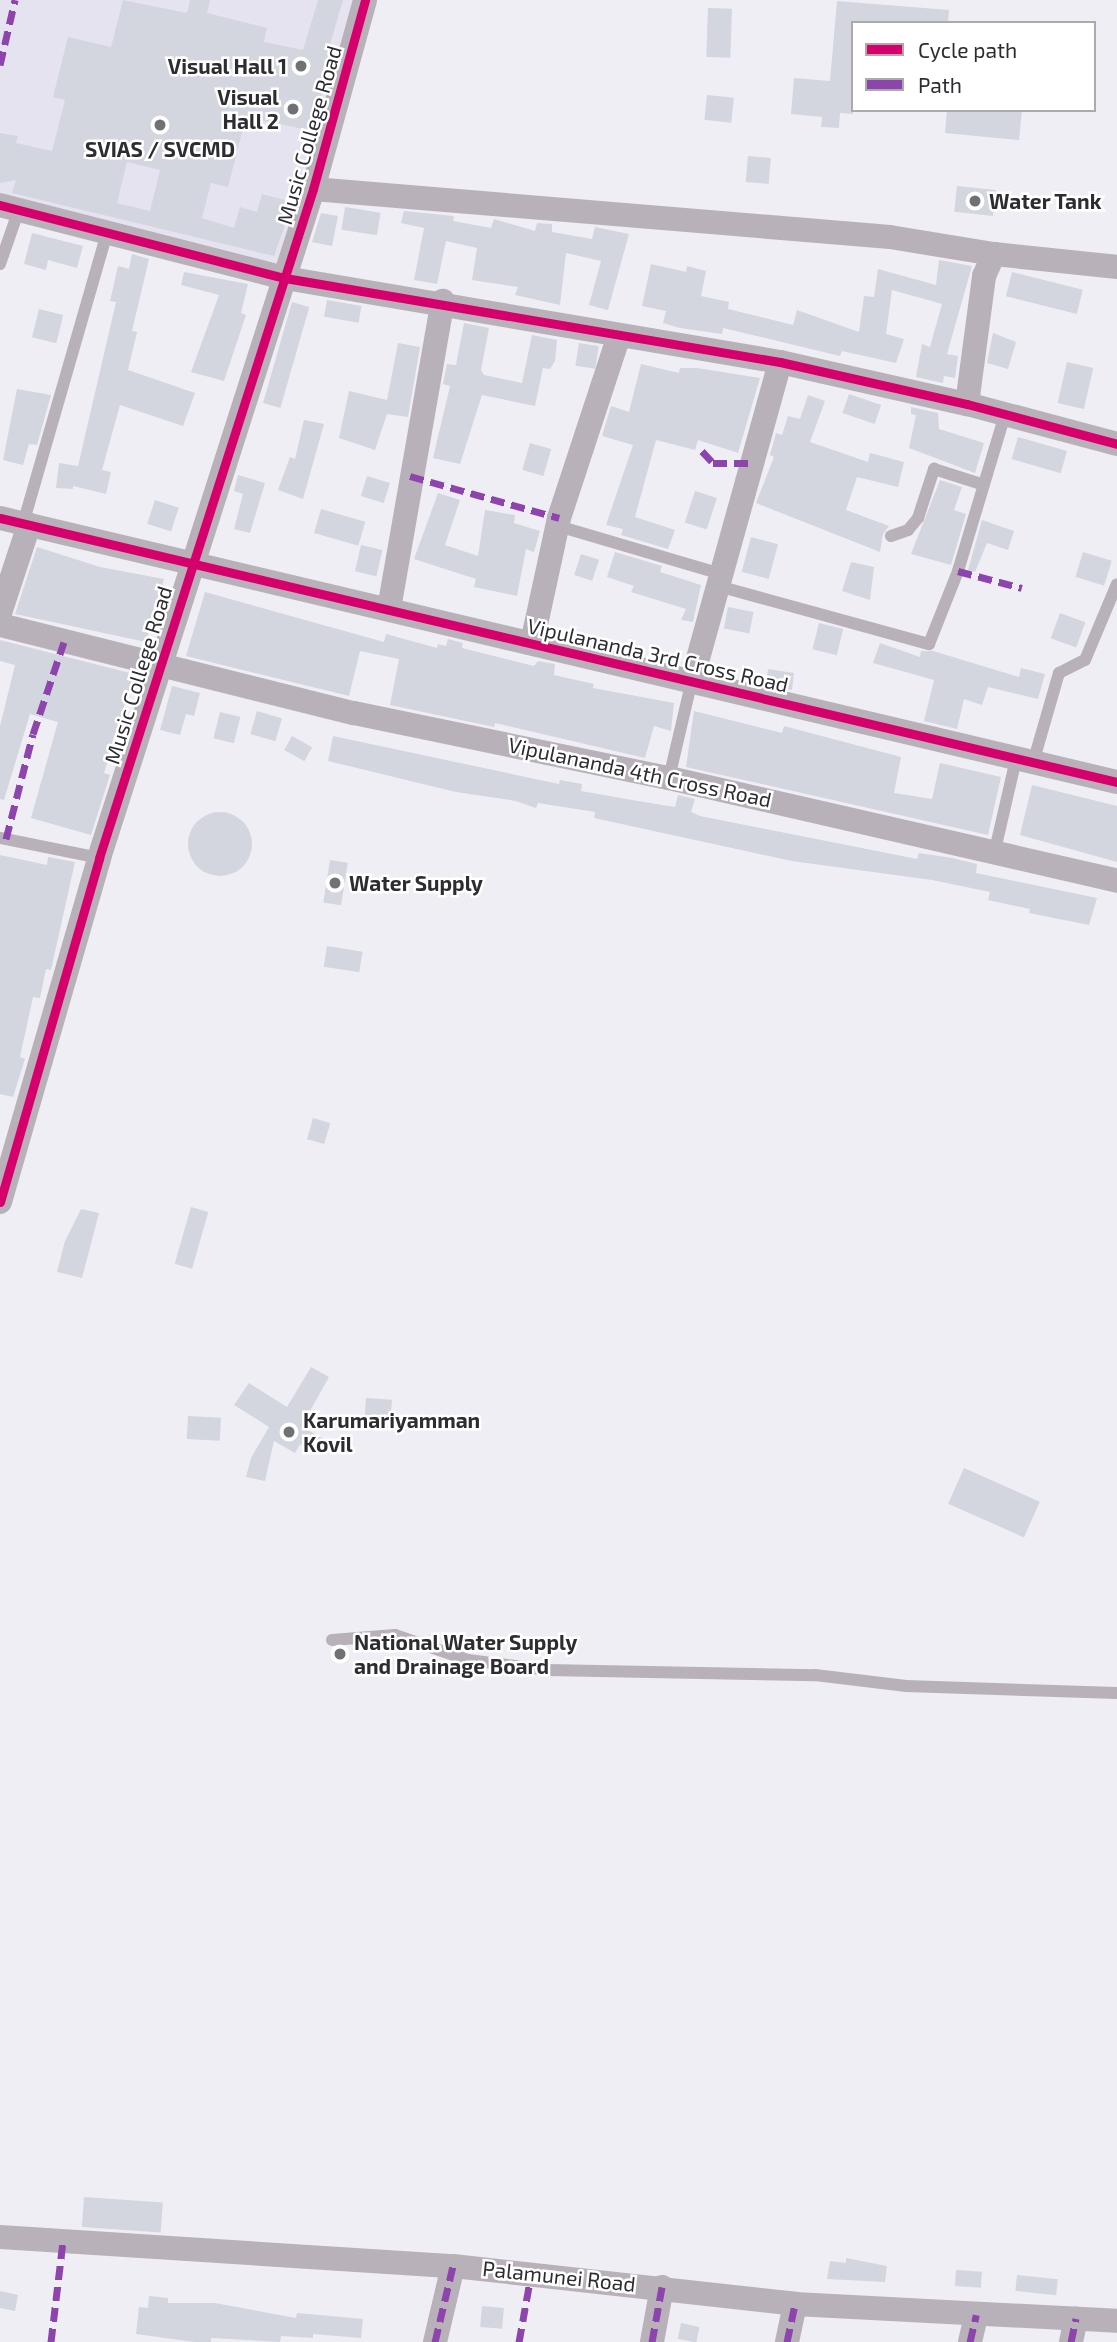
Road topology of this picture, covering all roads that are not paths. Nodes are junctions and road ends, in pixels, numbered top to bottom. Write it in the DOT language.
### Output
graph roads {
  1 [pos="365,0"];
  2 [pos="313,189"];
  3 [pos="10,207"];
  4 [pos="108,230"];
  5 [pos="994,254"];
  6 [pos="0,264"];
  7 [pos="1117,267"];
  8 [pos="285,278"];
  9 [pos="443,302"];
  10 [pos="619,336"];
  11 [pos="780,362"];
  12 [pos="967,404"];
  13 [pos="1005,414"];
  14 [pos="1117,444"];
  15 [pos="984,485"];
  16 [pos="17,522"];
  17 [pos="558,526"];
  18 [pos="891,536"];
  19 [pos="190,562"];
  20 [pos="719,580"];
  21 [pos="1117,584"];
  22 [pos="389,609"];
  23 [pos="0,613"];
  24 [pos="0,625"];
  25 [pos="532,643"];
  26 [pos="162,667"];
  27 [pos="692,680"];
  28 [pos="1024,761"];
  29 [pos="669,778"];
  30 [pos="1117,782"];
  31 [pos="0,838"];
  32 [pos="995,850"];
  33 [pos="99,858"];
  34 [pos="1117,881"];
  35 [pos="0,1202"];
  36 [pos="332,1640"];
  37 [pos="1117,1693"];
  38 [pos="0,2237"];
  39 [pos="453,2266"];
  40 [pos="662,2287"];
  41 [pos="795,2304"];
  42 [pos="976,2315"];
  43 [pos="1117,2321"];
  44 [pos="1074,2330"];
  45 [pos="435,2342"];
  46 [pos="652,2342"];
  47 [pos="787,2342"];
  48 [pos="970,2342"];
  1 -- 2 [label="street, Music College Road"];
  2 -- 5 [label="street"];
  2 -- 8 [label="street, Music College Road"];
  3 -- 4 [label="street"];
  3 -- 6 [label="lane"];
  4 -- 8 [label="street"];
  4 -- 16 [label="lane"];
  5 -- 7 [label="street"];
  5 -- 12 [label="street"];
  8 -- 9 [label="street"];
  8 -- 19 [label="street, Music College Road"];
  9 -- 10 [label="street"];
  9 -- 22 [label="street"];
  10 -- 11 [label="street"];
  10 -- 17 [label="street"];
  11 -- 12 [label="street"];
  11 -- 20 [label="street"];
  12 -- 13 [label="street"];
  13 -- 14 [label="street"];
  13 -- 15 [label="lane"];
  15 -- 18 [label="lane"];
  15 -- 20 [label="lane"];
  16 -- 19 [label="street, Vipulananda 3rd Cross Road"];
  16 -- 23 [label="street"];
  17 -- 20 [label="lane"];
  17 -- 25 [label="street"];
  19 -- 22 [label="street, Vipulananda 3rd Cross Road"];
  19 -- 26 [label="street, Music College Road"];
  20 -- 27 [label="street"];
  21 -- 28 [label="lane"];
  22 -- 25 [label="street, Vipulananda 3rd Cross Road"];
  24 -- 26 [label="street, Vipulananda 4th Cross Road"];
  25 -- 27 [label="street, Vipulananda 3rd Cross Road"];
  26 -- 29 [label="street, Vipulananda 4th Cross Road"];
  26 -- 33 [label="street, Music College Road"];
  27 -- 28 [label="street, Vipulananda 3rd Cross Road"];
  27 -- 29 [label="lane"];
  28 -- 30 [label="street, Vipulananda 3rd Cross Road"];
  28 -- 32 [label="lane"];
  29 -- 32 [label="street, Vipulananda 4th Cross Road"];
  31 -- 33 [label="lane"];
  32 -- 34 [label="street, Vipulananda 4th Cross Road"];
  33 -- 35 [label="street, Music College Road"];
  36 -- 37 [label="lane"];
  38 -- 39 [label="street, Palamunei Road"];
  39 -- 40 [label="street, Palamunei Road"];
  39 -- 45 [label="street"];
  40 -- 41 [label="street, Palamunei Road"];
  40 -- 46 [label="street"];
  41 -- 42 [label="street, Palamunei Road"];
  41 -- 47 [label="street"];
  42 -- 44 [label="street, Palamunei Road"];
  42 -- 48 [label="street"];
  43 -- 44 [label="street, Palamunei Road"];
}
